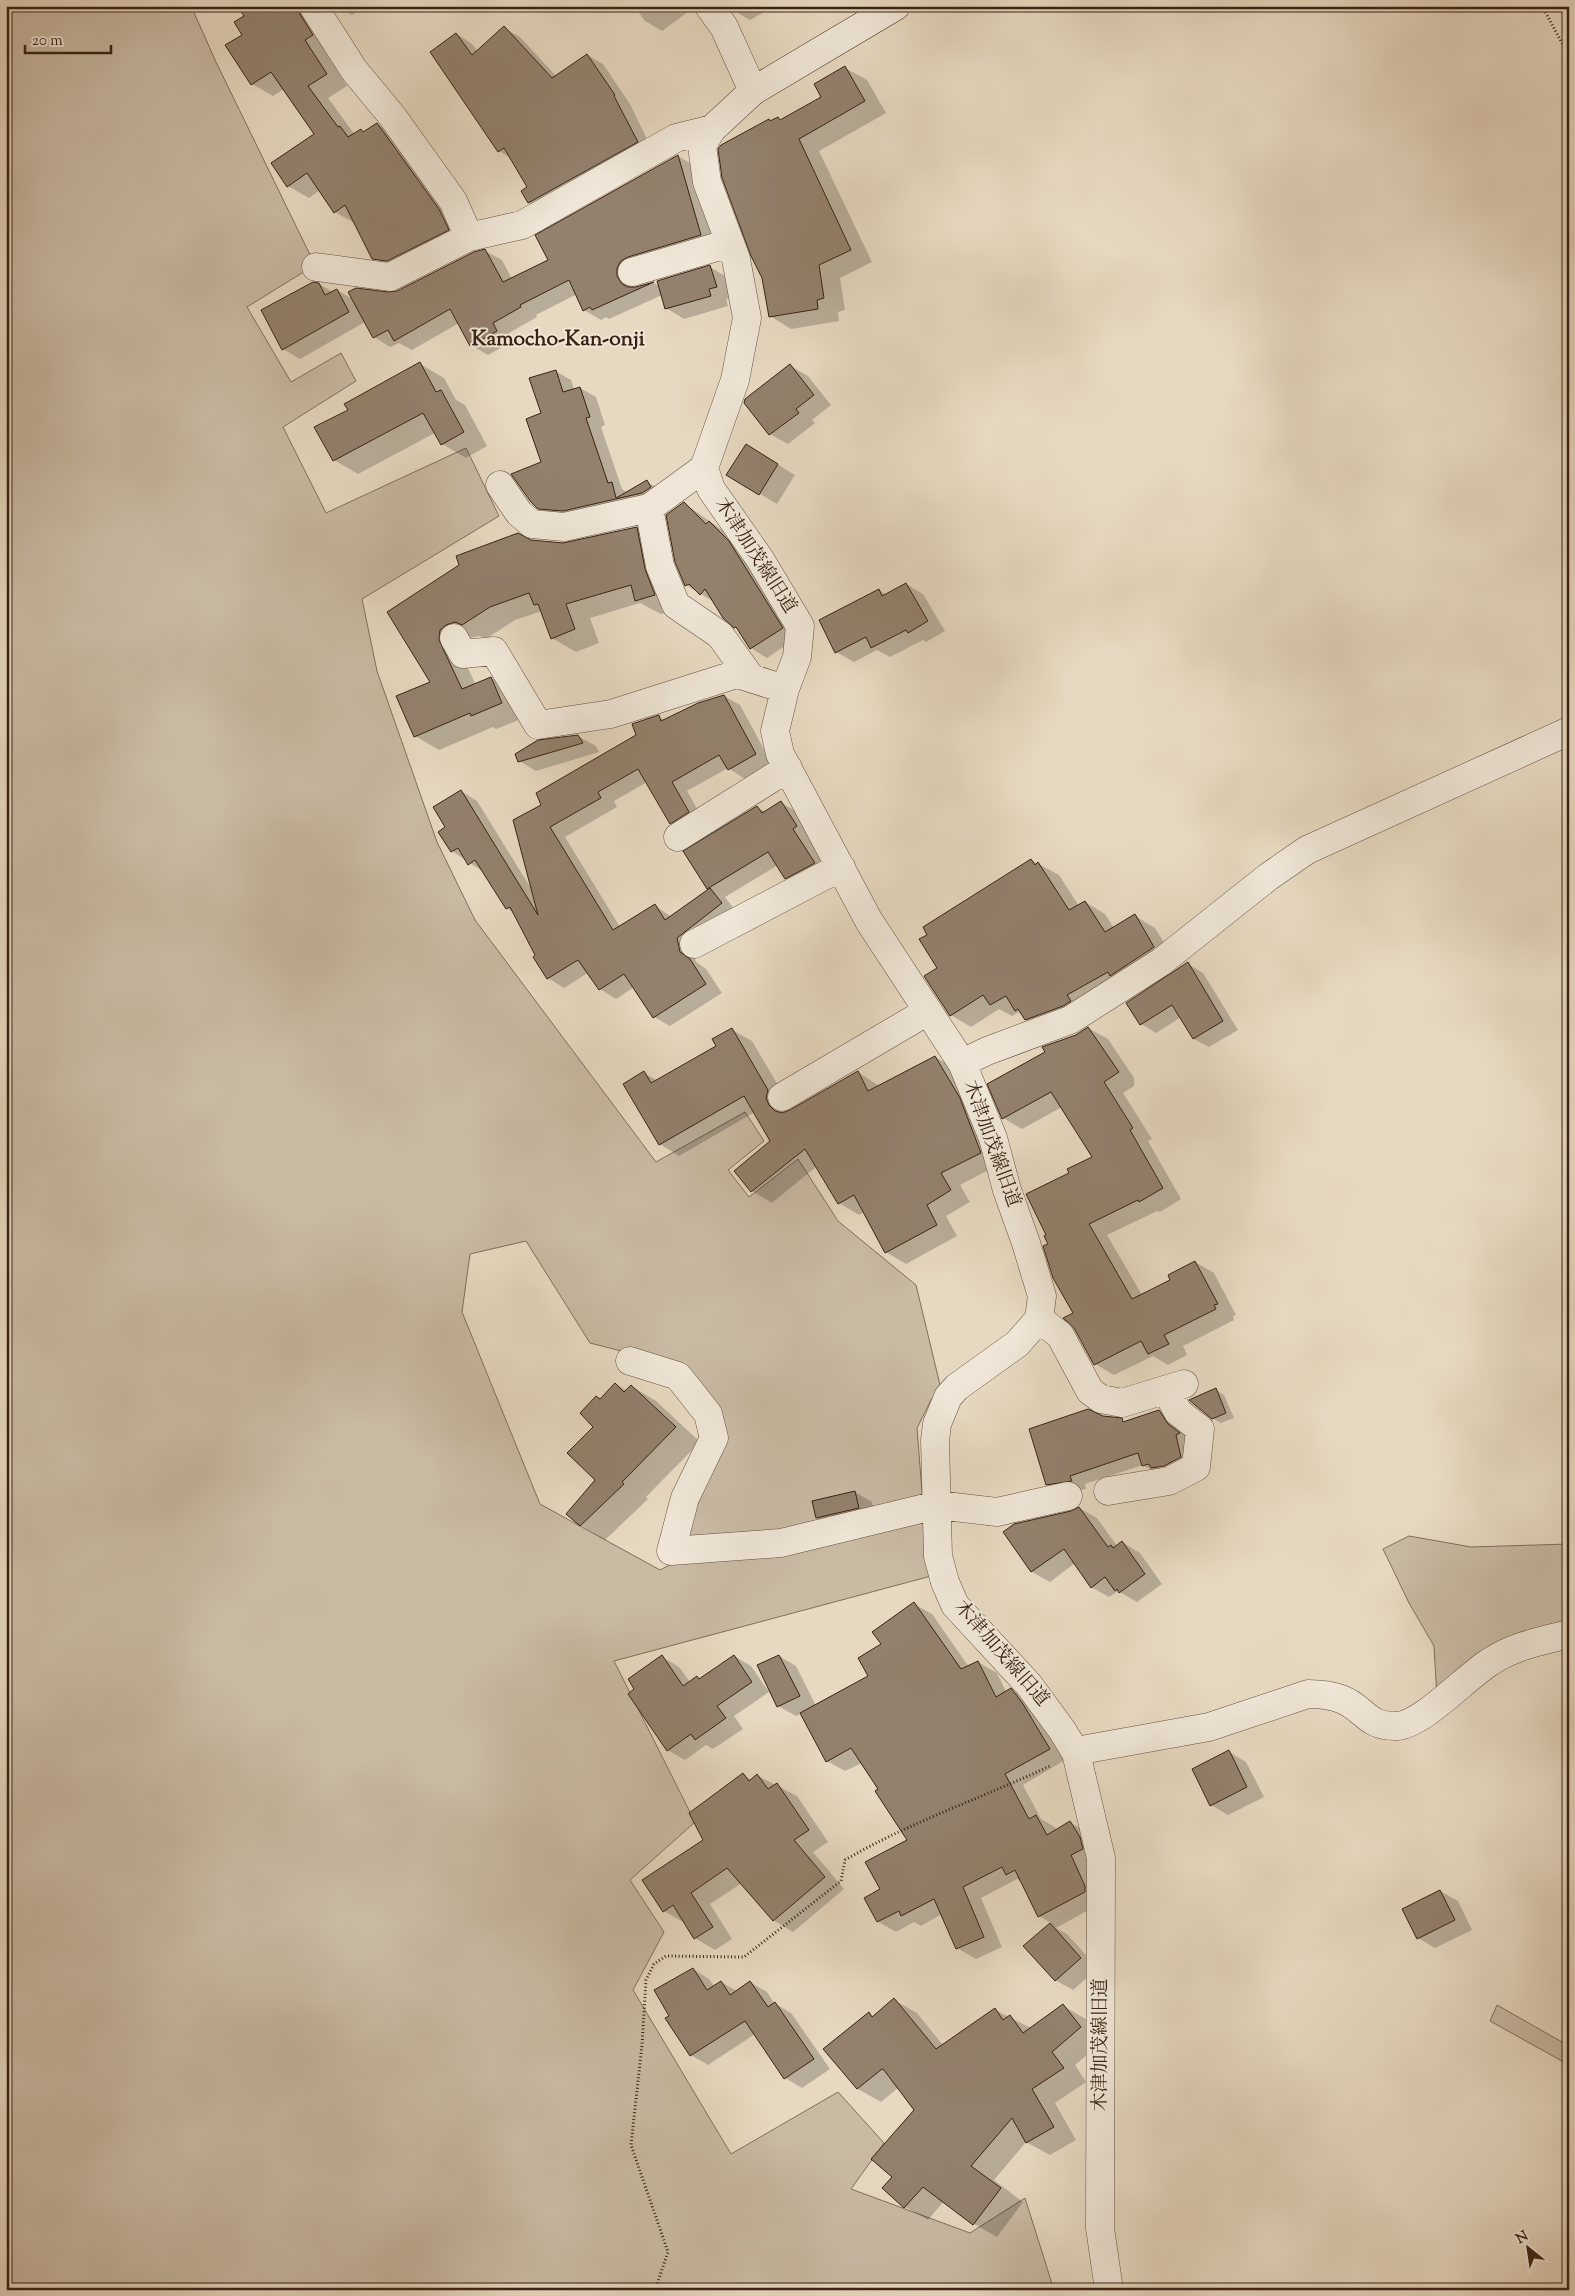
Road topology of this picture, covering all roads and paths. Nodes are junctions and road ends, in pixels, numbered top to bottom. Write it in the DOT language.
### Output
graph roads {
  1 [pos="313,6"];
  2 [pos="709,6"];
  3 [pos="896,6"];
  4 [pos="1542,6"];
  5 [pos="1569,56"];
  6 [pos="753,91"];
  7 [pos="712,130"];
  8 [pos="469,237"];
  9 [pos="730,243"];
  10 [pos="316,267"];
  11 [pos="632,272"];
  12 [pos="704,468"];
  13 [pos="500,485"];
  14 [pos="650,508"];
  15 [pos="454,638"];
  16 [pos="751,678"];
  17 [pos="785,689"];
  18 [pos="1569,731"];
  19 [pos="788,768"];
  20 [pos="678,837"];
  21 [pos="841,867"];
  22 [pos="694,944"];
  23 [pos="928,1011"];
  24 [pos="962,1063"];
  25 [pos="782,1097"];
  26 [pos="1039,1319"];
  27 [pos="630,1361"];
  28 [pos="1108,1491"];
  29 [pos="1068,1496"];
  30 [pos="937,1505"];
  31 [pos="1569,1634"];
  32 [pos="1076,1753"];
  33 [pos="655,2290"];
  34 [pos="1109,2290"];
  1 -- 8 [label="street"];
  2 -- 6 [label="street"];
  3 -- 6 [label="street"];
  4 -- 5 [label="path"];
  6 -- 7 [label="street"];
  7 -- 8 [label="street"];
  7 -- 9 [label="street"];
  8 -- 10 [label="street"];
  9 -- 11 [label="street"];
  9 -- 12 [label="street"];
  12 -- 14 [label="street"];
  12 -- 17 [label="street, 木津加茂線旧道"];
  13 -- 14 [label="street"];
  14 -- 16 [label="street"];
  15 -- 16 [label="street"];
  16 -- 17 [label="street"];
  17 -- 19 [label="street, 木津加茂線旧道"];
  18 -- 24 [label="street"];
  19 -- 20 [label="street"];
  19 -- 21 [label="street, 木津加茂線旧道"];
  21 -- 22 [label="street"];
  21 -- 23 [label="street, 木津加茂線旧道"];
  23 -- 24 [label="street, 木津加茂線旧道"];
  23 -- 25 [label="street"];
  24 -- 26 [label="street, 木津加茂線旧道"];
  26 -- 28 [label="street"];
  26 -- 30 [label="street, 木津加茂線旧道"];
  27 -- 30 [label="street"];
  29 -- 30 [label="street"];
  30 -- 32 [label="street, 木津加茂線旧道"];
  31 -- 32 [label="street"];
  32 -- 33 [label="path"];
  32 -- 34 [label="street, 木津加茂線旧道"];
}
